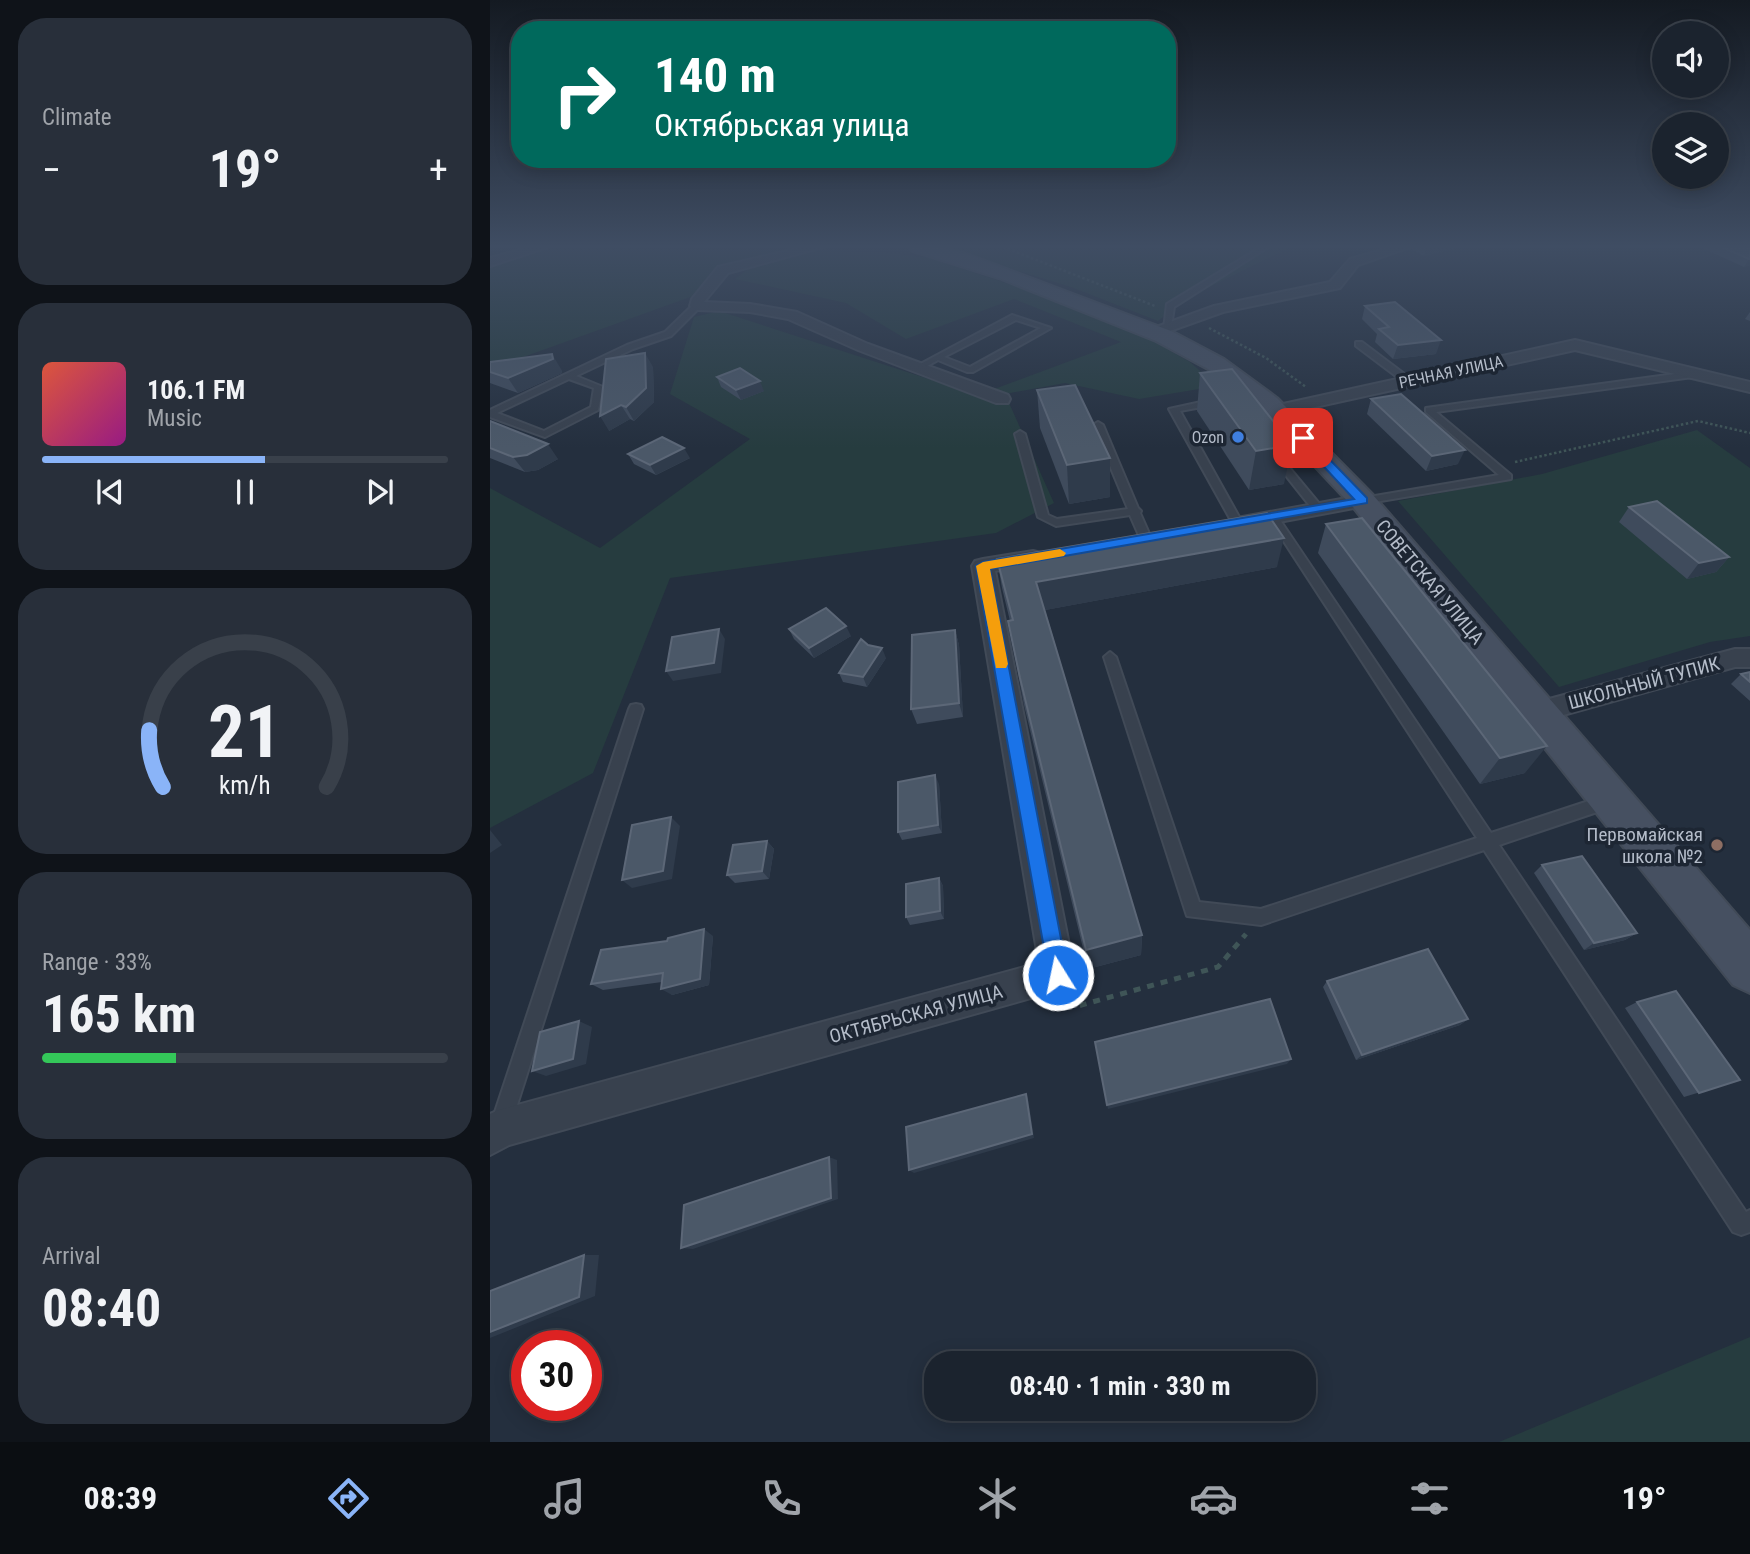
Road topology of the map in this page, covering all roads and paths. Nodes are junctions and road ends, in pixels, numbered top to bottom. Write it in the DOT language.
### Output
graph roads {
  1 [pos="688,314"];
  2 [pos="788,314"];
  3 [pos="1118,314"];
  4 [pos="1167,314"];
  5 [pos="1205,314"];
  6 [pos="1162,330"];
  7 [pos="1359,344"];
  8 [pos="937,357"];
  9 [pos="916,368"];
  10 [pos="1697,374"];
  11 [pos="568,376"];
  12 [pos="1408,381"];
  13 [pos="1750,387"];
  14 [pos="1002,400"];
  15 [pos="1251,400"];
  16 [pos="490,413"];
  17 [pos="1098,425"];
  18 [pos="1750,433"];
  19 [pos="1020,434"];
  20 [pos="1266,444"];
  21 [pos="1507,477"];
  22 [pos="1363,501"];
  23 [pos="1318,509"];
  24 [pos="1136,511"];
  25 [pos="1273,517"];
  26 [pos="1225,526"];
  27 [pos="1145,539"];
  28 [pos="1064,552"];
  29 [pos="1110,657"];
  30 [pos="1750,658"];
  31 [pos="636,709"];
  32 [pos="1538,712"];
  33 [pos="1611,800"];
  34 [pos="1486,841"];
  35 [pos="1261,916"];
  36 [pos="1750,968"];
  37 [pos="1058,975"];
  38 [pos="495,1133"];
  39 [pos="1750,1221"];
  1 -- 11 [label="lane"];
  2 -- 9 [label="street"];
  3 -- 6 [label="main road, СОВЕТСКАЯ УЛИЦА"];
  4 -- 6 [label="lane"];
  5 -- 6 [label="street"];
  6 -- 15 [label="main road, СОВЕТСКАЯ УЛИЦА"];
  7 -- 12 [label="lane"];
  8 -- 8 [label="lane"];
  8 -- 9 [label="lane"];
  9 -- 14 [label="street"];
  10 -- 12 [label="street, РЕЧНАЯ УЛИЦА"];
  10 -- 13 [label="street, РЕЧНАЯ УЛИЦА"];
  10 -- 21 [label="lane"];
  11 -- 16 [label="lane"];
  11 -- 16 [label="lane"];
  12 -- 15 [label="street, РЕЧНАЯ УЛИЦА"];
  15 -- 22 [label="main road, СОВЕТСКАЯ УЛИЦА"];
  15 -- 26 [label="lane"];
  17 -- 24 [label="lane"];
  18 -- 21 [label="path"];
  19 -- 24 [label="lane"];
  20 -- 23 [label="lane"];
  21 -- 22 [label="lane"];
  22 -- 23 [label="street"];
  22 -- 32 [label="main road, СОВЕТСКАЯ УЛИЦА"];
  23 -- 25 [label="street"];
  24 -- 27 [label="lane"];
  25 -- 26 [label="street"];
  25 -- 34 [label="lane"];
  28 -- 37 [label="street"];
  29 -- 35 [label="lane"];
  30 -- 32 [label="street, ШКОЛЬНЫЙ ТУПИК"];
  31 -- 38 [label="lane"];
  32 -- 33 [label="main road, СОВЕТСКАЯ УЛИЦА"];
  33 -- 34 [label="lane"];
  33 -- 36 [label="main road, СОВЕТСКАЯ УЛИЦА"];
  34 -- 35 [label="lane"];
  34 -- 39 [label="lane"];
  35 -- 37 [label="path"];
  37 -- 38 [label="street, ОКТЯБРЬСКАЯ УЛИЦА"];
}
